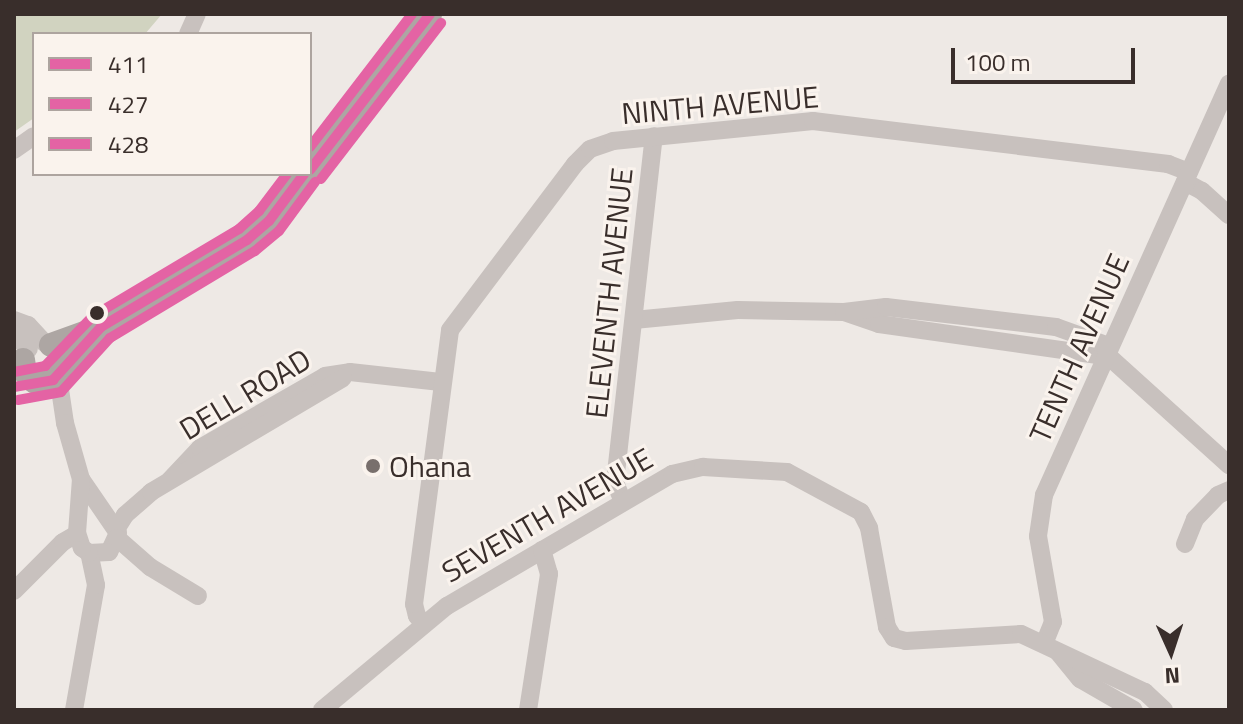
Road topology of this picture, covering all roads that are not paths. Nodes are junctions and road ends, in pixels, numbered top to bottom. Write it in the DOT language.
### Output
graph roads {
  1 [pos="412,14"];
  2 [pos="430,14"];
  3 [pos="1229,84"];
  4 [pos="654,136"];
  5 [pos="32,137"];
  6 [pos="14,150"];
  7 [pos="312,160"];
  8 [pos="312,164"];
  9 [pos="303,176"];
  10 [pos="1187,177"];
  11 [pos="1229,215"];
  12 [pos="14,320"];
  13 [pos="634,320"];
  14 [pos="1107,352"];
  15 [pos="35,363"];
  16 [pos="440,382"];
  17 [pos="1224,461"];
  18 [pos="81,479"];
  19 [pos="151,492"];
  20 [pos="1224,492"];
  21 [pos="623,502"];
  22 [pos="102,514"];
  23 [pos="97,542"];
  24 [pos="1185,544"];
  25 [pos="542,550"];
  26 [pos="14,591"];
  27 [pos="198,596"];
  28 [pos="424,624"];
  29 [pos="1051,648"];
  30 [pos="74,710"];
  31 [pos="322,710"];
  32 [pos="528,710"];
  33 [pos="1134,710"];
  34 [pos="1164,710"];
  1 -- 7 [label="main road"];
  2 -- 8 [label="main road"];
  3 -- 10 [label="street, TENTH AVENUE"];
  4 -- 10 [label="street, NINTH AVENUE"];
  4 -- 13 [label="street, ELEVENTH AVENUE"];
  4 -- 16 [label="street, NINTH AVENUE"];
  5 -- 6 [label="street"];
  9 -- 15 [label="main road"];
  10 -- 11 [label="street, NINTH AVENUE"];
  10 -- 14 [label="street, TENTH AVENUE"];
  12 -- 15 [label="street"];
  13 -- 14 [label="street"];
  13 -- 21 [label="street, ELEVENTH AVENUE"];
  14 -- 17 [label="street"];
  14 -- 29 [label="street, TENTH AVENUE"];
  15 -- 18 [label="street"];
  16 -- 19 [label="street, DELL ROAD"];
  16 -- 28 [label="street, NINTH AVENUE"];
  17 -- 20 [label="street"];
  18 -- 22 [label="street"];
  18 -- 23 [label="street"];
  19 -- 22 [label="street, DELL ROAD"];
  19 -- 23 [label="street, DELL ROAD"];
  20 -- 24 [label="street"];
  21 -- 25 [label="street, SEVENTH AVENUE"];
  21 -- 29 [label="street, SEVENTH AVENUE"];
  22 -- 23 [label="street"];
  22 -- 23 [label="street, DELL ROAD"];
  23 -- 26 [label="street"];
  23 -- 27 [label="street"];
  23 -- 30 [label="street"];
  25 -- 28 [label="street, SEVENTH AVENUE"];
  25 -- 32 [label="street"];
  28 -- 31 [label="street, SEVENTH AVENUE"];
  29 -- 33 [label="street"];
  29 -- 34 [label="street, SEVENTH AVENUE"];
}
